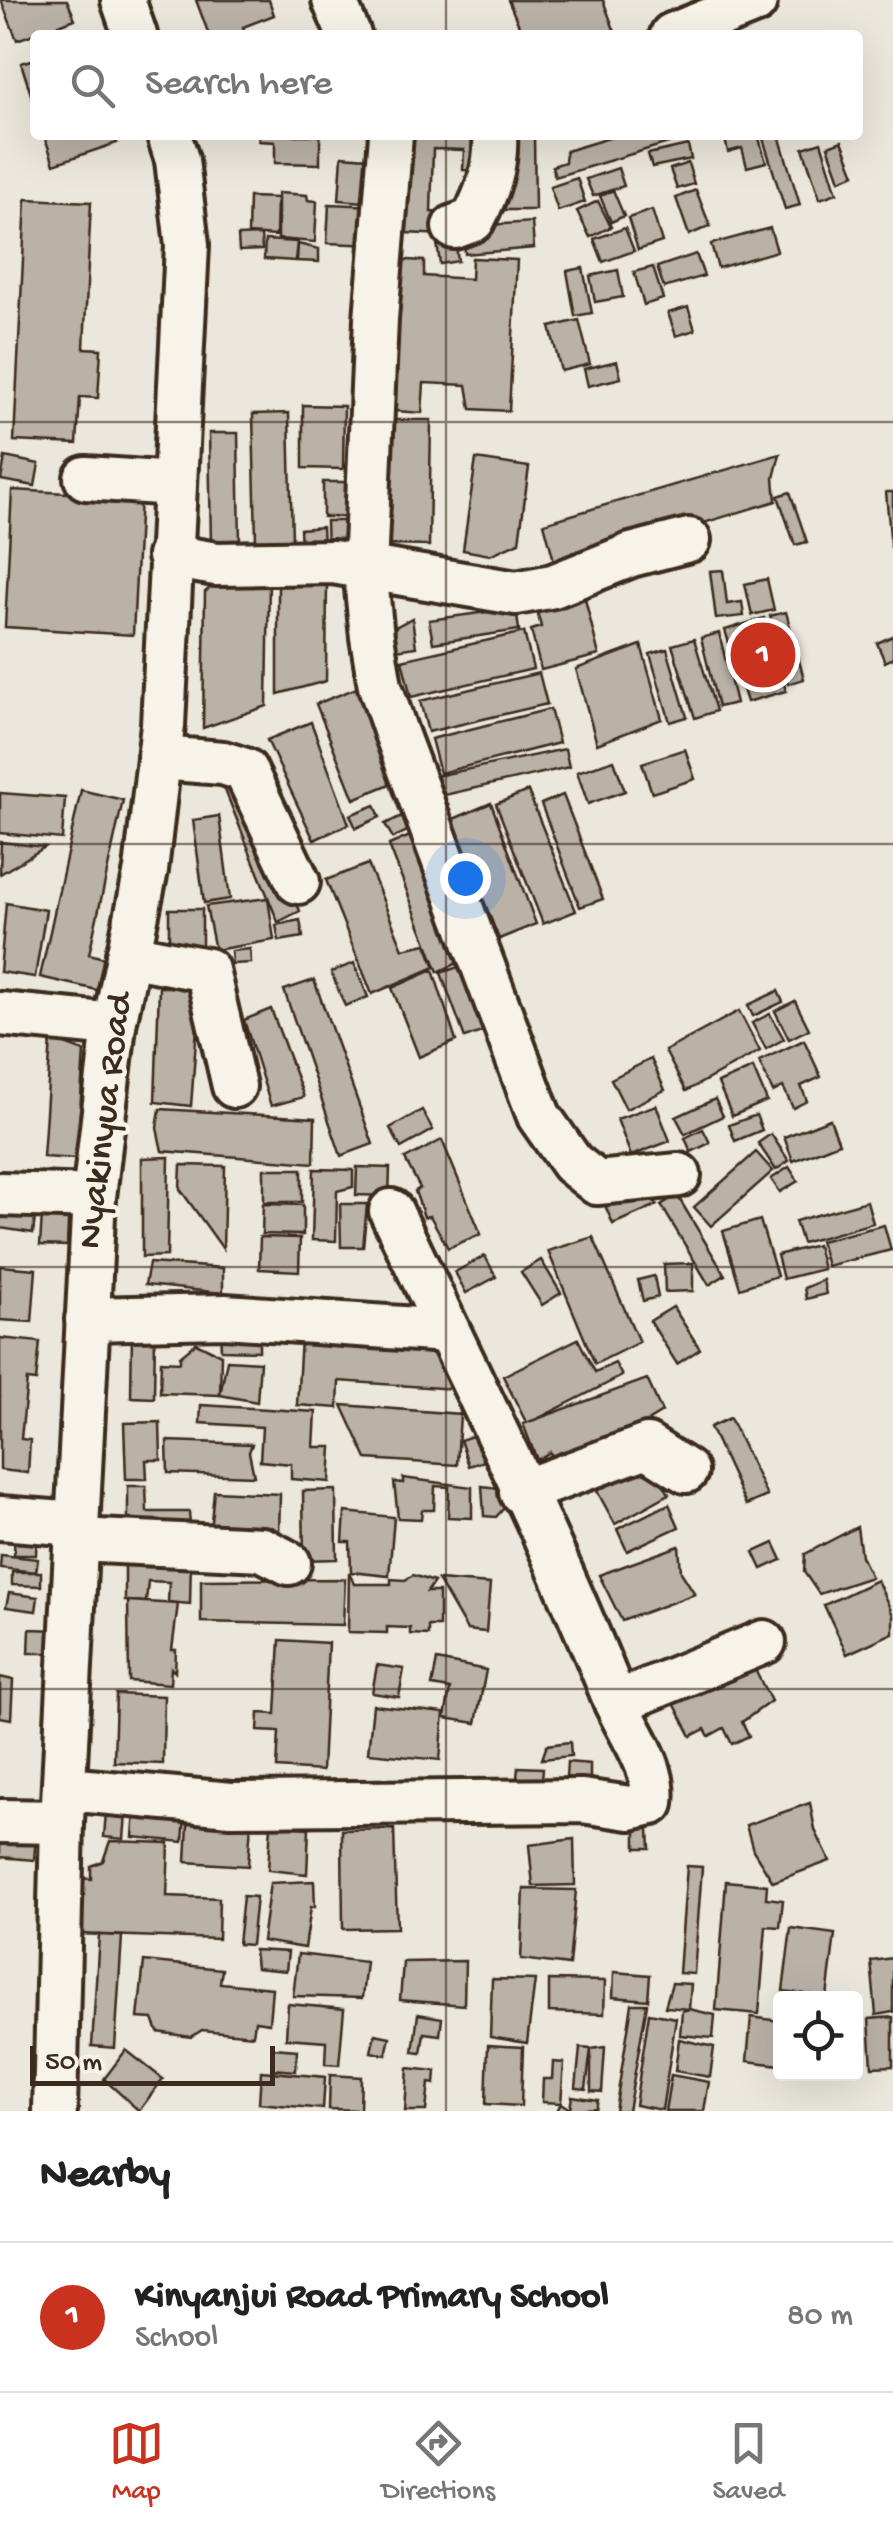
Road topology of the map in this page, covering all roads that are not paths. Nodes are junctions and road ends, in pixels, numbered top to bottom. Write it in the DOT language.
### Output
graph roads {
  1 [pos="123,0"];
  2 [pos="334,0"];
  3 [pos="755,2"];
  4 [pos="133,30"];
  5 [pos="347,30"];
  6 [pos="685,30"];
  7 [pos="171,140"];
  8 [pos="391,140"];
  9 [pos="495,140"];
  10 [pos="454,227"];
  11 [pos="86,478"];
  12 [pos="174,484"];
  13 [pos="689,540"];
  14 [pos="169,556"];
  15 [pos="365,569"];
  16 [pos="160,758"];
  17 [pos="298,882"];
  18 [pos="128,955"];
  19 [pos="0,1014"];
  20 [pos="114,1025"];
  21 [pos="234,1086"];
  22 [pos="679,1175"];
  23 [pos="0,1194"];
  24 [pos="94,1197"];
  25 [pos="391,1210"];
  26 [pos="87,1319"];
  27 [pos="448,1331"];
  28 [pos="686,1470"];
  29 [pos="521,1492"];
  30 [pos="0,1518"];
  31 [pos="77,1532"];
  32 [pos="290,1563"];
  33 [pos="764,1642"];
  34 [pos="616,1703"];
  35 [pos="64,1806"];
  36 [pos="0,1820"];
  37 [pos="54,2111"];
  1 -- 4 [label="street"];
  2 -- 5 [label="street"];
  3 -- 6 [label="street"];
  7 -- 12 [label="street, Nyakinyua Road"];
  8 -- 15 [label="street"];
  9 -- 10 [label="street"];
  11 -- 12 [label="street"];
  12 -- 14 [label="street, Nyakinyua Road"];
  13 -- 15 [label="street"];
  14 -- 15 [label="street"];
  14 -- 16 [label="street, Nyakinyua Road"];
  15 -- 22 [label="street"];
  16 -- 17 [label="street"];
  16 -- 18 [label="street, Nyakinyua Road"];
  18 -- 20 [label="street, Nyakinyua Road"];
  18 -- 21 [label="street"];
  19 -- 20 [label="street"];
  20 -- 24 [label="street, Nyakinyua Road"];
  23 -- 24 [label="street"];
  24 -- 26 [label="street, Nyakinyua Road"];
  25 -- 27 [label="street"];
  26 -- 27 [label="street"];
  26 -- 31 [label="street, Nyakinyua Road"];
  27 -- 29 [label="street"];
  28 -- 29 [label="street"];
  29 -- 34 [label="street"];
  30 -- 31 [label="street"];
  31 -- 32 [label="street"];
  31 -- 35 [label="street, Nyakinyua Road"];
  33 -- 34 [label="street"];
  34 -- 35 [label="street"];
  35 -- 36 [label="street"];
  35 -- 37 [label="street, Nyakinyua Road"];
}
